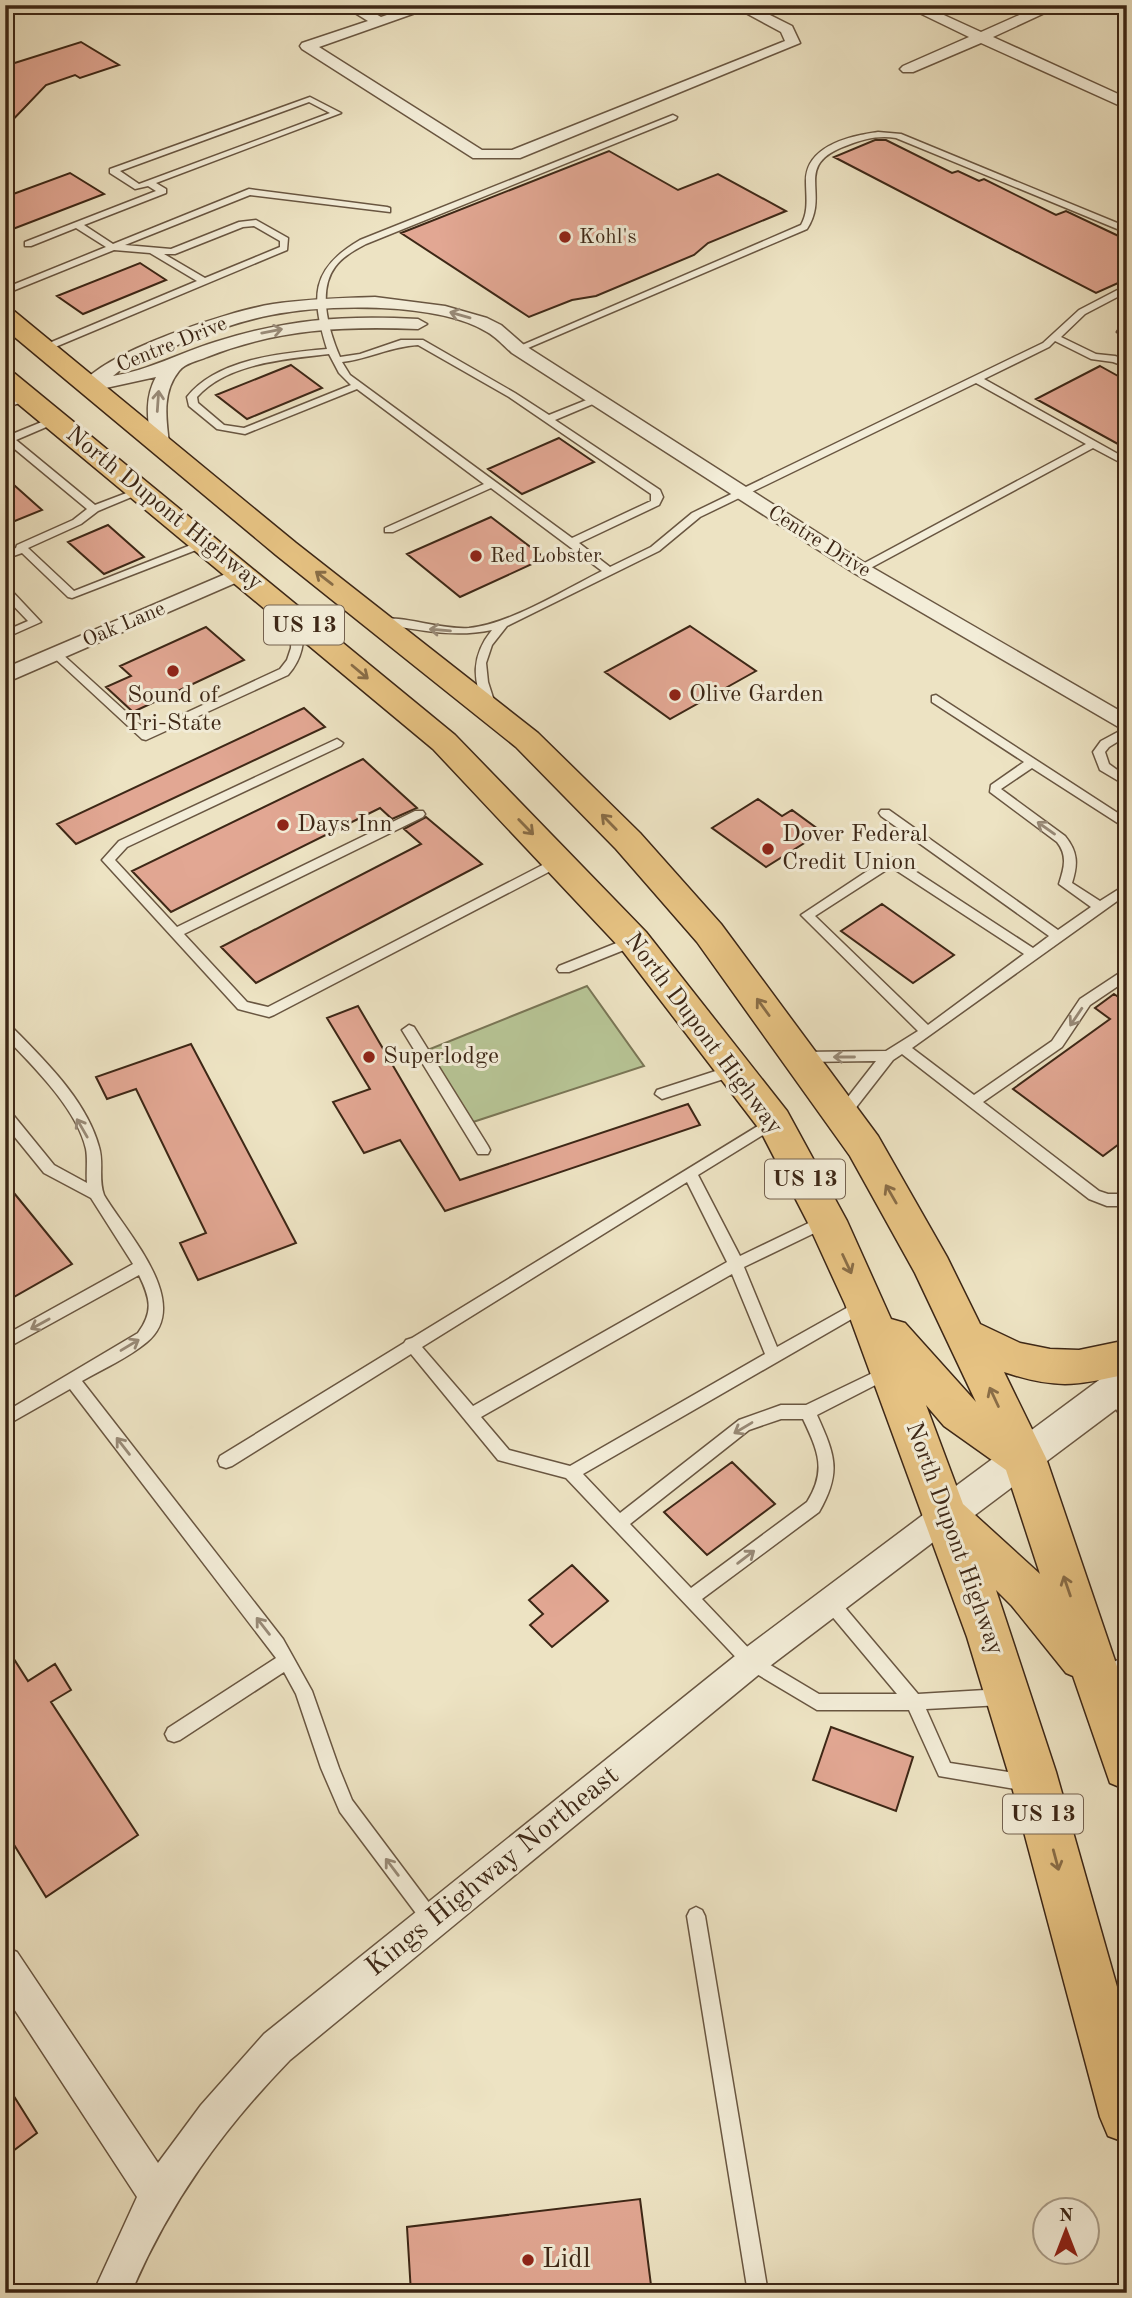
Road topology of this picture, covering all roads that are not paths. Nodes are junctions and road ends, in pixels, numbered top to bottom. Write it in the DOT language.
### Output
graph roads {
  1 [pos="431,5"];
  2 [pos="738,5"];
  3 [pos="910,5"];
  4 [pos="1055,5"];
  5 [pos="358,7"];
  6 [pos="380,22"];
  7 [pos="983,37"];
  8 [pos="908,69"];
  9 [pos="1127,104"];
  10 [pos="673,117"];
  11 [pos="149,183"];
  12 [pos="387,210"];
  13 [pos="77,225"];
  14 [pos="1127,230"];
  15 [pos="27,244"];
  16 [pos="112,247"];
  17 [pos="150,250"];
  18 [pos="204,281"];
  19 [pos="1127,288"];
  20 [pos="5,292"];
  21 [pos="321,304"];
  22 [pos="5,316"];
  23 [pos="325,323"];
  24 [pos="1056,338"];
  25 [pos="45,348"];
  26 [pos="518,349"];
  27 [pos="333,355"];
  28 [pos="175,363"];
  29 [pos="1127,364"];
  30 [pos="5,371"];
  31 [pos="977,379"];
  32 [pos="90,385"];
  33 [pos="356,386"];
  34 [pos="12,392"];
  35 [pos="597,399"];
  36 [pos="548,419"];
  37 [pos="54,420"];
  38 [pos="7,440"];
  39 [pos="160,443"];
  40 [pos="1094,444"];
  41 [pos="1127,463"];
  42 [pos="492,484"];
  43 [pos="141,491"];
  44 [pos="740,493"];
  45 [pos="94,509"];
  46 [pos="389,530"];
  47 [pos="573,542"];
  48 [pos="205,543"];
  49 [pos="23,549"];
  50 [pos="5,556"];
  51 [pos="861,569"];
  52 [pos="609,571"];
  53 [pos="242,573"];
  54 [pos="5,590"];
  55 [pos="298,620"];
  56 [pos="378,620"];
  57 [pos="503,624"];
  58 [pos="5,635"];
  59 [pos="416,650"];
  60 [pos="56,654"];
  61 [pos="5,676"];
  62 [pos="936,699"];
  63 [pos="490,710"];
  64 [pos="1127,725"];
  65 [pos="1127,731"];
  66 [pos="337,743"];
  67 [pos="1032,762"];
  68 [pos="1127,782"];
  69 [pos="885,813"];
  70 [pos="419,814"];
  71 [pos="1127,825"];
  72 [pos="560,861"];
  73 [pos="1127,888"];
  74 [pos="1100,907"];
  75 [pos="175,933"];
  76 [pos="1058,936"];
  77 [pos="634,941"];
  78 [pos="1033,954"];
  79 [pos="564,969"];
  80 [pos="1127,973"];
  81 [pos="5,1028"];
  82 [pos="409,1030"];
  83 [pos="926,1032"];
  84 [pos="902,1048"];
  85 [pos="888,1056"];
  86 [pos="800,1057"];
  87 [pos="736,1069"];
  88 [pos="662,1094"];
  89 [pos="974,1102"];
  90 [pos="5,1115"];
  91 [pos="842,1115"];
  92 [pos="774,1121"];
  93 [pos="483,1150"];
  94 [pos="690,1173"];
  95 [pos="95,1194"];
  96 [pos="1127,1200"];
  97 [pos="827,1221"];
  98 [pos="735,1265"];
  99 [pos="142,1266"];
  100 [pos="865,1304"];
  101 [pos="965,1336"];
  102 [pos="5,1343"];
  103 [pos="411,1344"];
  104 [pos="774,1357"];
  105 [pos="892,1370"];
  106 [pos="72,1380"];
  107 [pos="1123,1386"];
  108 [pos="808,1412"];
  109 [pos="471,1416"];
  110 [pos="5,1420"];
  111 [pos="1024,1458"];
  112 [pos="226,1461"];
  113 [pos="571,1473"];
  114 [pos="946,1515"];
  115 [pos="619,1522"];
  116 [pos="691,1597"];
  117 [pos="831,1603"];
  118 [pos="287,1660"];
  119 [pos="751,1662"];
  120 [pos="1113,1672"];
  121 [pos="1009,1696"];
  122 [pos="914,1702"];
  123 [pos="174,1734"];
  124 [pos="1127,1767"];
  125 [pos="1035,1784"];
  126 [pos="696,1916"];
  127 [pos="433,1922"];
  128 [pos="5,1964"];
  129 [pos="1127,2117"];
  130 [pos="158,2196"];
  131 [pos="112,2293"];
  132 [pos="758,2293"];
  1 -- 6 [label="street"];
  2 -- 6 [label="street"];
  3 -- 7 [label="street"];
  4 -- 7 [label="street"];
  5 -- 6 [label="street"];
  7 -- 8 [label="street"];
  7 -- 9 [label="street"];
  10 -- 21 [label="lane"];
  11 -- 11 [label="lane"];
  11 -- 13 [label="lane"];
  12 -- 16 [label="lane"];
  13 -- 15 [label="lane"];
  13 -- 16 [label="lane"];
  14 -- 26 [label="lane"];
  16 -- 17 [label="lane"];
  16 -- 20 [label="lane"];
  17 -- 18 [label="lane"];
  17 -- 18 [label="lane"];
  18 -- 25 [label="lane"];
  19 -- 24 [label="lane"];
  21 -- 23 [label="lane"];
  26 -- 21 [label="street, Centre Drive, one-way"];
  21 -- 32 [label="street, Centre Drive"];
  22 -- 25 [label="highway, North Dupont Highway / US 13"];
  23 -- 26 [label="street, Centre Drive"];
  23 -- 27 [label="lane"];
  28 -- 23 [label="street, Centre Drive, one-way"];
  24 -- 29 [label="lane"];
  24 -- 31 [label="lane"];
  25 -- 32 [label="highway, North Dupont Highway / US 13"];
  26 -- 35 [label="street, Centre Drive"];
  27 -- 33 [label="lane"];
  27 -- 33 [label="lane"];
  27 -- 36 [label="lane"];
  28 -- 32 [label="street, Centre Drive"];
  39 -- 28 [label="street, one-way"];
  30 -- 32 [label="highway"];
  31 -- 40 [label="lane"];
  31 -- 44 [label="lane"];
  32 -- 39 [label="highway, North Dupont Highway / US 13"];
  33 -- 42 [label="lane"];
  34 -- 37 [label="highway, North Dupont Highway / US 13"];
  34 -- 39 [label="highway"];
  35 -- 36 [label="lane"];
  35 -- 44 [label="street, Centre Drive"];
  36 -- 47 [label="lane"];
  37 -- 38 [label="lane"];
  37 -- 43 [label="highway, North Dupont Highway / US 13"];
  38 -- 45 [label="lane"];
  56 -- 39 [label="highway, North Dupont Highway / US 13, one-way"];
  40 -- 41 [label="lane"];
  40 -- 51 [label="lane"];
  42 -- 46 [label="lane"];
  42 -- 47 [label="lane"];
  43 -- 45 [label="lane"];
  43 -- 48 [label="highway, North Dupont Highway / US 13"];
  44 -- 51 [label="street, Centre Drive"];
  44 -- 52 [label="lane"];
  45 -- 49 [label="lane"];
  47 -- 52 [label="lane"];
  48 -- 49 [label="lane"];
  48 -- 53 [label="highway, North Dupont Highway / US 13"];
  49 -- 50 [label="lane"];
  51 -- 64 [label="street, Centre Drive"];
  52 -- 57 [label="lane"];
  53 -- 55 [label="highway, North Dupont Highway / US 13"];
  53 -- 59 [label="highway"];
  53 -- 60 [label="street, Oak Lane"];
  54 -- 58 [label="lane"];
  55 -- 60 [label="lane"];
  55 -- 72 [label="highway, North Dupont Highway / US 13, one-way"];
  57 -- 56 [label="lane, one-way"];
  56 -- 59 [label="highway, North Dupont Highway / US 13"];
  57 -- 63 [label="lane"];
  59 -- 63 [label="highway, North Dupont Highway / US 13"];
  60 -- 61 [label="street, Oak Lane"];
  62 -- 67 [label="lane"];
  86 -- 63 [label="highway, North Dupont Highway / US 13, one-way"];
  65 -- 68 [label="lane"];
  66 -- 75 [label="lane"];
  67 -- 71 [label="lane"];
  74 -- 67 [label="lane, one-way"];
  69 -- 76 [label="lane"];
  70 -- 75 [label="lane"];
  72 -- 75 [label="lane"];
  72 -- 77 [label="highway, North Dupont Highway / US 13"];
  73 -- 74 [label="lane"];
  74 -- 76 [label="lane"];
  76 -- 78 [label="lane"];
  77 -- 79 [label="lane"];
  77 -- 87 [label="highway, North Dupont Highway / US 13"];
  78 -- 83 [label="lane"];
  78 -- 83 [label="lane"];
  80 -- 89 [label="lane, one-way"];
  95 -- 81 [label="lane, one-way"];
  82 -- 93 [label="lane"];
  83 -- 84 [label="lane"];
  84 -- 85 [label="lane"];
  84 -- 89 [label="lane"];
  85 -- 86 [label="lane, one-way"];
  85 -- 91 [label="lane"];
  86 -- 91 [label="highway, North Dupont Highway / US 13"];
  87 -- 88 [label="lane"];
  87 -- 92 [label="highway, North Dupont Highway / US 13"];
  89 -- 96 [label="lane"];
  90 -- 95 [label="lane"];
  101 -- 91 [label="highway, North Dupont Highway / US 13, one-way"];
  92 -- 94 [label="lane"];
  92 -- 97 [label="highway, North Dupont Highway / US 13"];
  94 -- 98 [label="lane"];
  94 -- 103 [label="lane"];
  95 -- 99 [label="lane"];
  97 -- 98 [label="lane"];
  97 -- 100 [label="highway, North Dupont Highway / US 13, one-way"];
  98 -- 104 [label="lane"];
  98 -- 109 [label="lane"];
  99 -- 102 [label="lane, one-way"];
  106 -- 99 [label="lane, one-way"];
  100 -- 104 [label="lane"];
  100 -- 105 [label="highway, North Dupont Highway / US 13"];
  100 -- 111 [label="highway"];
  101 -- 107 [label="highway"];
  111 -- 101 [label="highway, North Dupont Highway / US 13, one-way"];
  103 -- 109 [label="lane"];
  103 -- 112 [label="lane"];
  104 -- 113 [label="lane"];
  105 -- 108 [label="lane"];
  105 -- 114 [label="highway, North Dupont Highway / US 13"];
  106 -- 110 [label="lane"];
  118 -- 106 [label="lane, one-way"];
  107 -- 111 [label="street"];
  108 -- 115 [label="lane, one-way"];
  116 -- 108 [label="lane, one-way"];
  109 -- 113 [label="lane"];
  111 -- 114 [label="street"];
  120 -- 111 [label="highway, North Dupont Highway / US 13, one-way"];
  113 -- 115 [label="lane"];
  114 -- 117 [label="street, Kings Highway Northeast"];
  114 -- 120 [label="highway"];
  114 -- 121 [label="highway, North Dupont Highway / US 13"];
  115 -- 116 [label="lane"];
  116 -- 119 [label="lane"];
  117 -- 119 [label="street, Kings Highway Northeast"];
  117 -- 122 [label="lane"];
  118 -- 123 [label="lane"];
  127 -- 118 [label="lane, one-way"];
  119 -- 122 [label="lane"];
  119 -- 127 [label="street, Kings Highway Northeast"];
  120 -- 124 [label="highway, North Dupont Highway / US 13"];
  121 -- 122 [label="lane"];
  121 -- 125 [label="highway, North Dupont Highway / US 13"];
  122 -- 125 [label="lane"];
  125 -- 129 [label="highway, North Dupont Highway / US 13, one-way"];
  126 -- 132 [label="lane"];
  127 -- 130 [label="street, Kings Highway Northeast"];
  128 -- 130 [label="street"];
  130 -- 131 [label="street, Kings Highway Northeast"];
}
